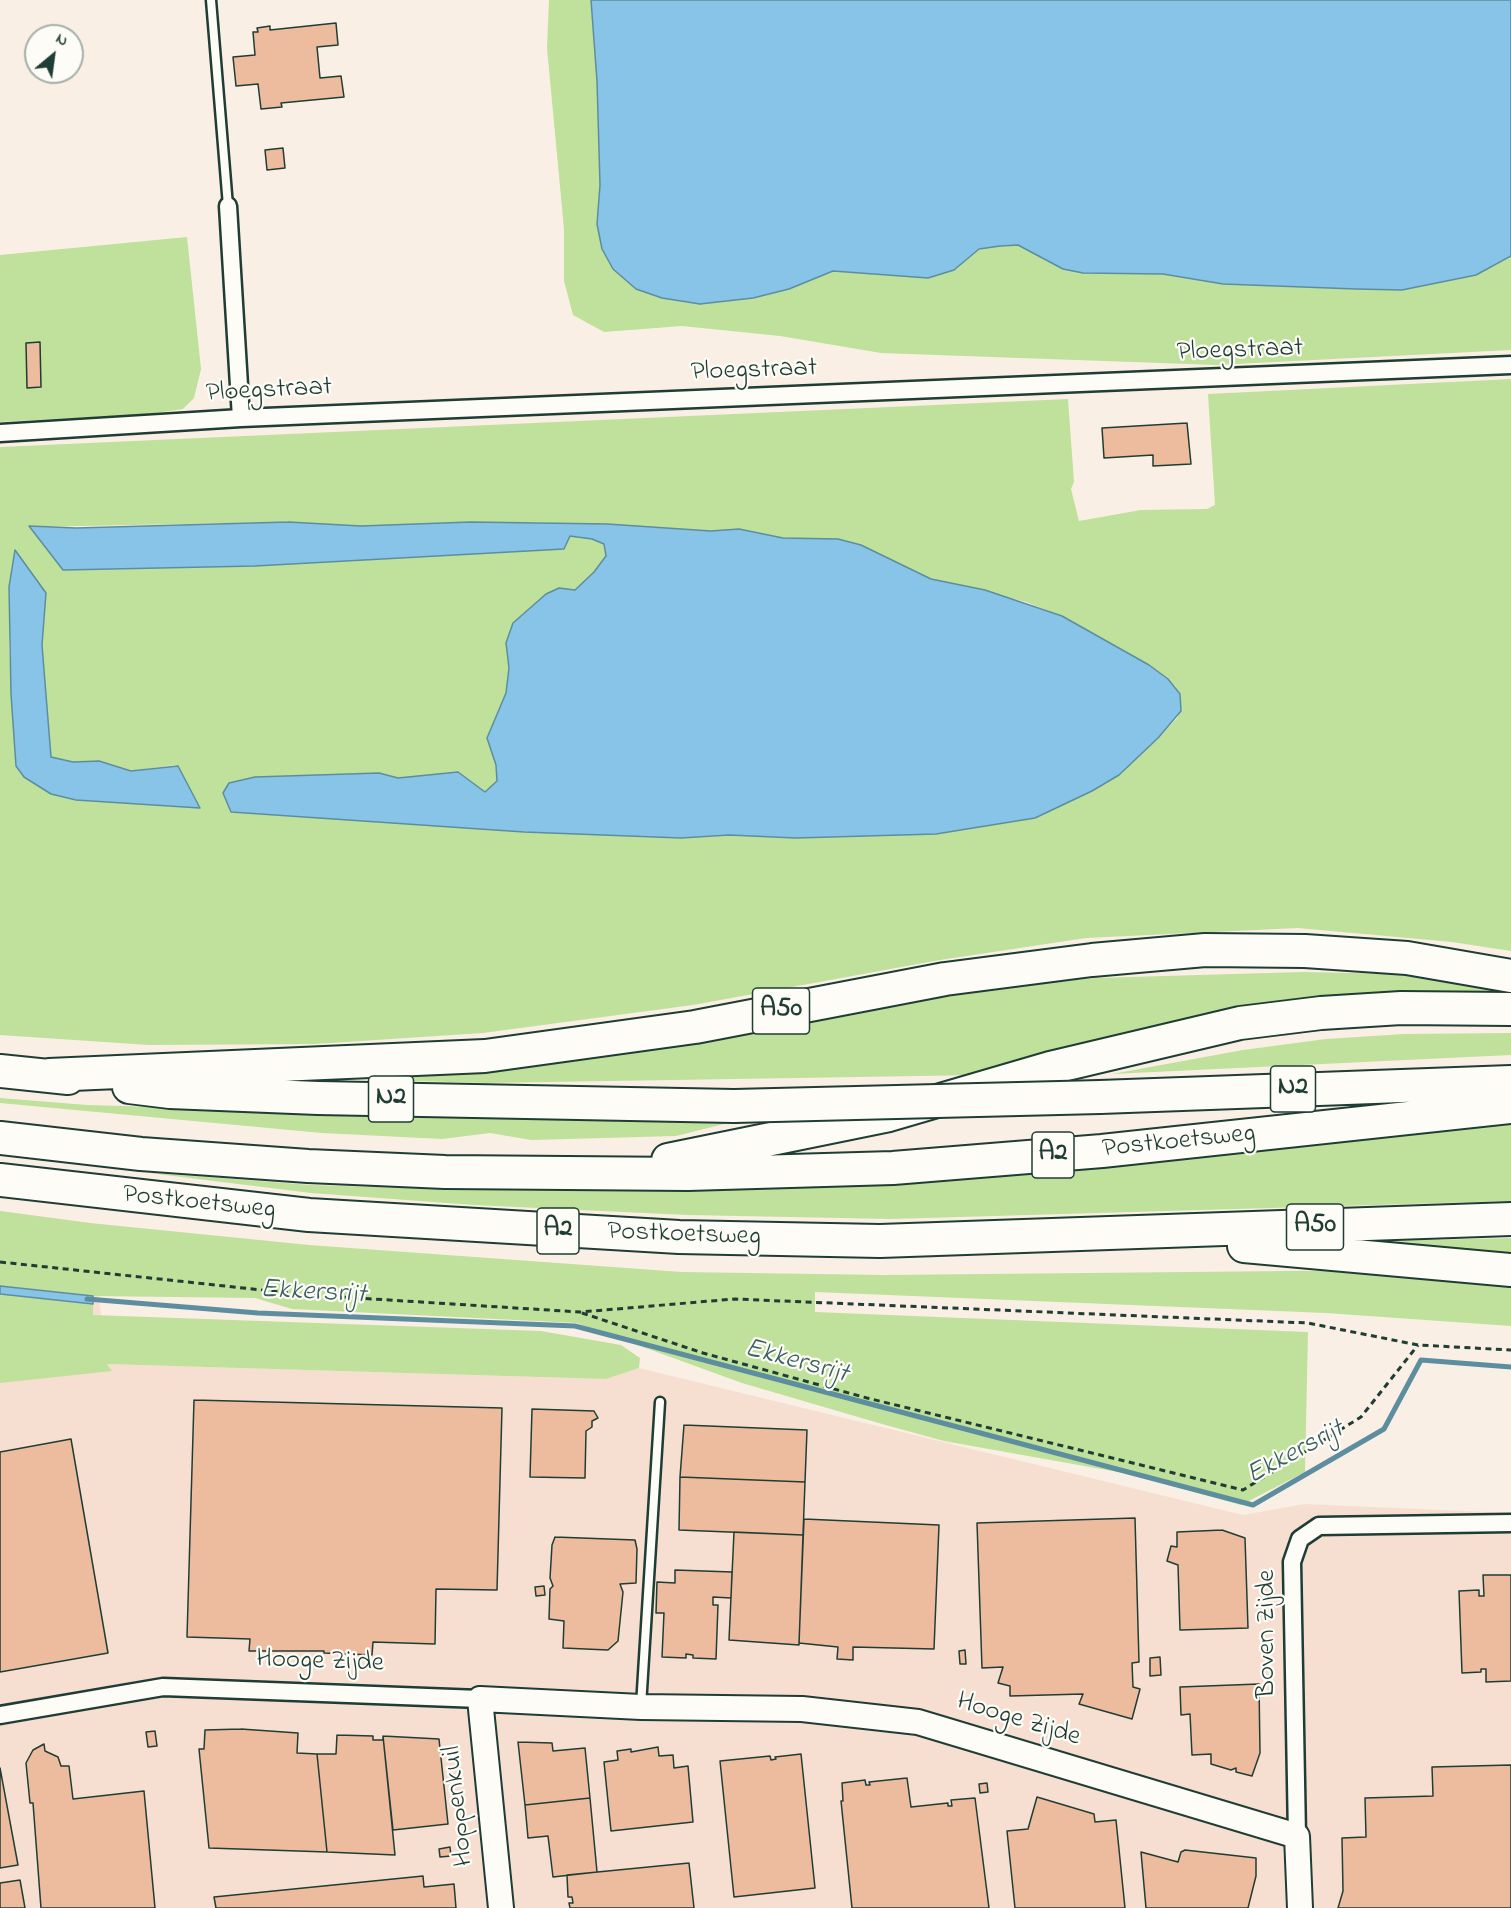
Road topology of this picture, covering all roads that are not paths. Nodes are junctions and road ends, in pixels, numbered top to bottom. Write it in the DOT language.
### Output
graph roads {
  1 [pos="211,0"];
  2 [pos="228,206"];
  3 [pos="1511,365"];
  4 [pos="241,418"];
  5 [pos="0,433"];
  6 [pos="1511,976"];
  7 [pos="1511,1009"];
  8 [pos="0,1071"];
  9 [pos="49,1075"];
  10 [pos="1511,1082"];
  11 [pos="1511,1107"];
  12 [pos="0,1138"];
  13 [pos="594,1174"];
  14 [pos="0,1180"];
  15 [pos="1511,1219"];
  16 [pos="1118,1234"];
  17 [pos="1511,1270"];
  18 [pos="660,1402"];
  19 [pos="1511,1523"];
  20 [pos="480,1699"];
  21 [pos="641,1707"];
  22 [pos="0,1716"];
  23 [pos="1297,1836"];
  24 [pos="501,1908"];
  25 [pos="1300,1908"];
  1 -- 2 [label="lane"];
  2 -- 4 [label="street"];
  3 -- 4 [label="street, Ploegstraat"];
  4 -- 5 [label="street, Ploegstraat"];
  6 -- 9 [label="highway, A50"];
  7 -- 13 [label="highway, Postkoetsweg"];
  8 -- 9 [label="highway, Postkoetsweg / N2"];
  9 -- 10 [label="highway, Postkoetsweg / N2, bridge"];
  11 -- 13 [label="highway, Postkoetsweg / A2"];
  12 -- 13 [label="highway, Postkoetsweg / A2"];
  14 -- 16 [label="highway, Postkoetsweg / A2"];
  15 -- 16 [label="highway, Postkoetsweg / A50"];
  16 -- 17 [label="highway, Postkoetsweg / A2"];
  18 -- 21 [label="lane"];
  19 -- 23 [label="street, Boven Zijde"];
  20 -- 21 [label="street, Hooge Zijde"];
  20 -- 22 [label="street, Hooge Zijde"];
  20 -- 24 [label="street, Hoppenkuil"];
  21 -- 23 [label="street, Hooge Zijde"];
  23 -- 25 [label="street"];
}
